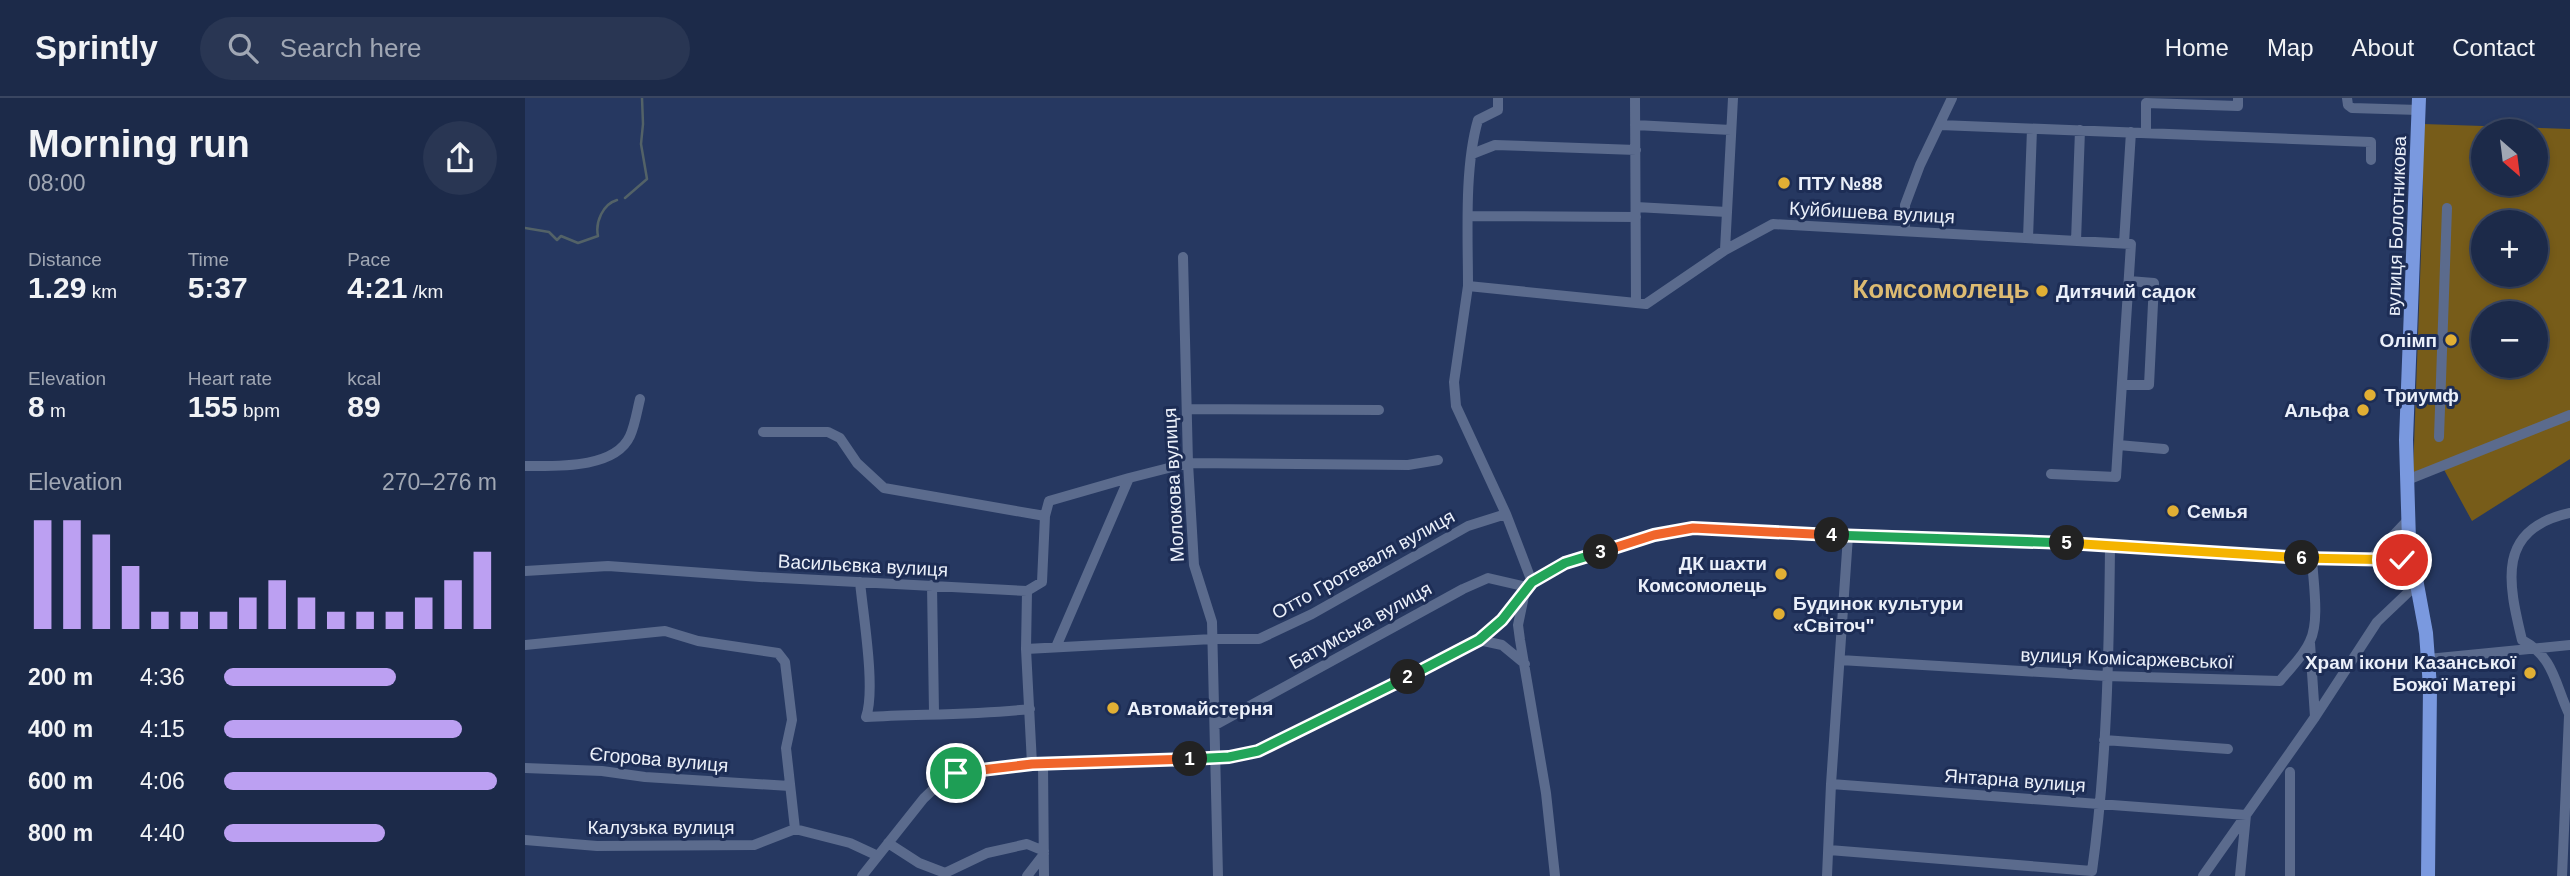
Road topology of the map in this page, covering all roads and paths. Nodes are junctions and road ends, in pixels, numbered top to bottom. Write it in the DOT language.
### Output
graph roads {
  1 [pos="1498,98"];
  2 [pos="1635,98"];
  3 [pos="1733,98"];
  4 [pos="1952,98"];
  5 [pos="2238,98"];
  6 [pos="2347,98"];
  7 [pos="2168,101"];
  8 [pos="2200,101"];
  9 [pos="2379,104"];
  10 [pos="2419,104"];
  11 [pos="1635,125"];
  12 [pos="1940,125"];
  13 [pos="2032,129"];
  14 [pos="1731,130"];
  15 [pos="2080,131"];
  16 [pos="2131,132"];
  17 [pos="2146,133"];
  18 [pos="1636,150"];
  19 [pos="1472,154"];
  20 [pos="2371,160"];
  21 [pos="2448,208"];
  22 [pos="1636,212"];
  23 [pos="1727,212"];
  24 [pos="1468,216"];
  25 [pos="1905,231"];
  26 [pos="2028,238"];
  27 [pos="2076,241"];
  28 [pos="2128,243"];
  29 [pos="1725,250"];
  30 [pos="1183,257"];
  31 [pos="2129,281"];
  32 [pos="1468,286"];
  33 [pos="1636,303"];
  34 [pos="2122,385"];
  35 [pos="640,399"];
  36 [pos="1187,409"];
  37 [pos="1379,410"];
  38 [pos="2570,415"];
  39 [pos="763,432"];
  40 [pos="2439,437"];
  41 [pos="2118,445"];
  42 [pos="2164,449"];
  43 [pos="1438,460"];
  44 [pos="1188,463"];
  45 [pos="525,466"];
  46 [pos="2051,474"];
  47 [pos="1129,478"];
  48 [pos="2407,480"];
  49 [pos="2570,513"];
  50 [pos="1506,514"];
  51 [pos="1045,516"];
  52 [pos="2408,520"];
  53 [pos="1848,536"];
  54 [pos="2110,545"];
  55 [pos="2312,558"];
  56 [pos="2371,559"];
  57 [pos="2413,560"];
  58 [pos="525,571"];
  59 [pos="860,582"];
  60 [pos="2418,583"];
  61 [pos="1530,584"];
  62 [pos="932,585"];
  63 [pos="1027,591"];
  64 [pos="1213,639"];
  65 [pos="1479,640"];
  66 [pos="2309,643"];
  67 [pos="525,645"];
  68 [pos="2570,645"];
  69 [pos="2536,647"];
  70 [pos="1056,648"];
  71 [pos="1026,649"];
  72 [pos="2428,659"];
  73 [pos="1840,660"];
  74 [pos="1525,664"];
  75 [pos="2106,676"];
  76 [pos="1030,709"];
  77 [pos="934,713"];
  78 [pos="2570,716"];
  79 [pos="2315,717"];
  80 [pos="1215,725"];
  81 [pos="2103,740"];
  82 [pos="2228,749"];
  83 [pos="1216,758"];
  84 [pos="1037,764"];
  85 [pos="525,768"];
  86 [pos="2290,772"];
  87 [pos="1831,784"];
  88 [pos="790,786"];
  89 [pos="2101,804"];
  90 [pos="2246,815"];
  91 [pos="795,830"];
  92 [pos="525,840"];
  93 [pos="888,844"];
  94 [pos="1829,850"];
  95 [pos="1044,852"];
  96 [pos="878,856"];
  97 [pos="862,876"];
  98 [pos="1027,876"];
  99 [pos="1044,876"];
  100 [pos="1218,876"];
  101 [pos="1555,876"];
  102 [pos="1827,876"];
  103 [pos="2203,876"];
  104 [pos="2240,876"];
  105 [pos="2290,876"];
  106 [pos="2428,876"];
  107 [pos="2562,876"];
  1 -- 19 [label="street"];
  2 -- 11 [label="street"];
  3 -- 14 [label="street"];
  4 -- 12 [label="street"];
  5 -- 8 [label="street"];
  6 -- 9 [label="street"];
  7 -- 8 [label="street"];
  7 -- 17 [label="street"];
  9 -- 10 [label="street"];
  10 -- 48 [label="main road, вулиця Болотникова"];
  11 -- 14 [label="street"];
  11 -- 18 [label="street"];
  12 -- 13 [label="street"];
  12 -- 25 [label="street"];
  13 -- 15 [label="street"];
  13 -- 26 [label="street"];
  14 -- 23 [label="street"];
  15 -- 16 [label="street"];
  15 -- 27 [label="street"];
  16 -- 17 [label="street"];
  16 -- 28 [label="street"];
  17 -- 20 [label="street"];
  18 -- 19 [label="street"];
  18 -- 22 [label="street"];
  19 -- 24 [label="street"];
  21 -- 40 [label="street"];
  22 -- 23 [label="street"];
  22 -- 24 [label="street"];
  22 -- 33 [label="street"];
  23 -- 29 [label="street"];
  24 -- 32 [label="street"];
  25 -- 26 [label="street, Куйбишева вулиця"];
  25 -- 29 [label="street, Куйбишева вулиця"];
  26 -- 27 [label="street, Куйбишева вулиця"];
  27 -- 28 [label="street, Куйбишева вулиця"];
  28 -- 31 [label="street"];
  29 -- 33 [label="street, Куйбишева вулиця"];
  30 -- 36 [label="street, Молокова вулиця"];
  31 -- 34 [label="street"];
  31 -- 34 [label="street"];
  32 -- 33 [label="street, Куйбишева вулиця"];
  32 -- 50 [label="street"];
  34 -- 41 [label="street"];
  35 -- 45 [label="street"];
  36 -- 37 [label="street"];
  36 -- 44 [label="street, Молокова вулиця"];
  38 -- 48 [label="street"];
  39 -- 51 [label="street"];
  41 -- 42 [label="street"];
  41 -- 46 [label="street"];
  43 -- 44 [label="street"];
  44 -- 47 [label="street"];
  44 -- 64 [label="street, Молокова вулиця"];
  47 -- 51 [label="street"];
  47 -- 70 [label="street"];
  48 -- 52 [label="main road, вулиця Болотникова"];
  49 -- 69 [label="street"];
  50 -- 61 [label="street"];
  50 -- 64 [label="street, Отто Гротеваля вулиця"];
  51 -- 63 [label="street"];
  52 -- 56 [label="street"];
  52 -- 57 [label="main road, вулиця Болотникова"];
  53 -- 54 [label="street"];
  53 -- 61 [label="street"];
  53 -- 73 [label="street"];
  54 -- 55 [label="street"];
  54 -- 75 [label="street"];
  55 -- 56 [label="street"];
  55 -- 66 [label="street, вулиця Комісаржевської"];
  56 -- 57 [label="street"];
  57 -- 60 [label="main road, вулиця Болотникова"];
  58 -- 59 [label="street, Васильєвка вулиця"];
  59 -- 62 [label="street, Васильєвка вулиця"];
  59 -- 77 [label="street"];
  60 -- 72 [label="main road, вулиця Болотникова"];
  60 -- 79 [label="street"];
  61 -- 65 [label="street"];
  61 -- 74 [label="street"];
  61 -- 80 [label="street, Батумська вулиця"];
  62 -- 63 [label="street, Васильєвка вулиця"];
  62 -- 77 [label="street"];
  63 -- 71 [label="street"];
  64 -- 70 [label="street, Отто Гротеваля вулиця"];
  64 -- 80 [label="street, Молокова вулиця"];
  65 -- 74 [label="street"];
  65 -- 83 [label="street"];
  66 -- 75 [label="street, вулиця Комісаржевської"];
  66 -- 79 [label="street"];
  67 -- 88 [label="street"];
  68 -- 69 [label="street"];
  69 -- 72 [label="street"];
  69 -- 78 [label="street"];
  70 -- 71 [label="street, Отто Гротеваля вулиця"];
  71 -- 76 [label="street"];
  72 -- 106 [label="main road, вулиця Болотникова"];
  73 -- 75 [label="street, вулиця Комісаржевської"];
  73 -- 87 [label="street"];
  74 -- 101 [label="street"];
  75 -- 81 [label="street"];
  76 -- 77 [label="street"];
  76 -- 84 [label="street"];
  78 -- 107 [label="street"];
  79 -- 90 [label="street"];
  80 -- 83 [label="street, Молокова вулиця"];
  81 -- 82 [label="street"];
  81 -- 89 [label="street"];
  83 -- 84 [label="street"];
  83 -- 100 [label="street, Молокова вулиця"];
  84 -- 93 [label="street"];
  84 -- 95 [label="street"];
  85 -- 88 [label="street, Єгорова вулиця"];
  86 -- 105 [label="street"];
  87 -- 89 [label="street, Янтарна вулиця"];
  87 -- 94 [label="street"];
  88 -- 91 [label="street"];
  89 -- 90 [label="street, Янтарна вулиця"];
  89 -- 94 [label="street"];
  90 -- 103 [label="street"];
  90 -- 104 [label="street"];
  91 -- 92 [label="street, Калузька вулиця"];
  91 -- 96 [label="street"];
  93 -- 95 [label="street"];
  93 -- 96 [label="street"];
  94 -- 102 [label="street"];
  95 -- 98 [label="street"];
  95 -- 99 [label="street"];
  96 -- 97 [label="street"];
}
